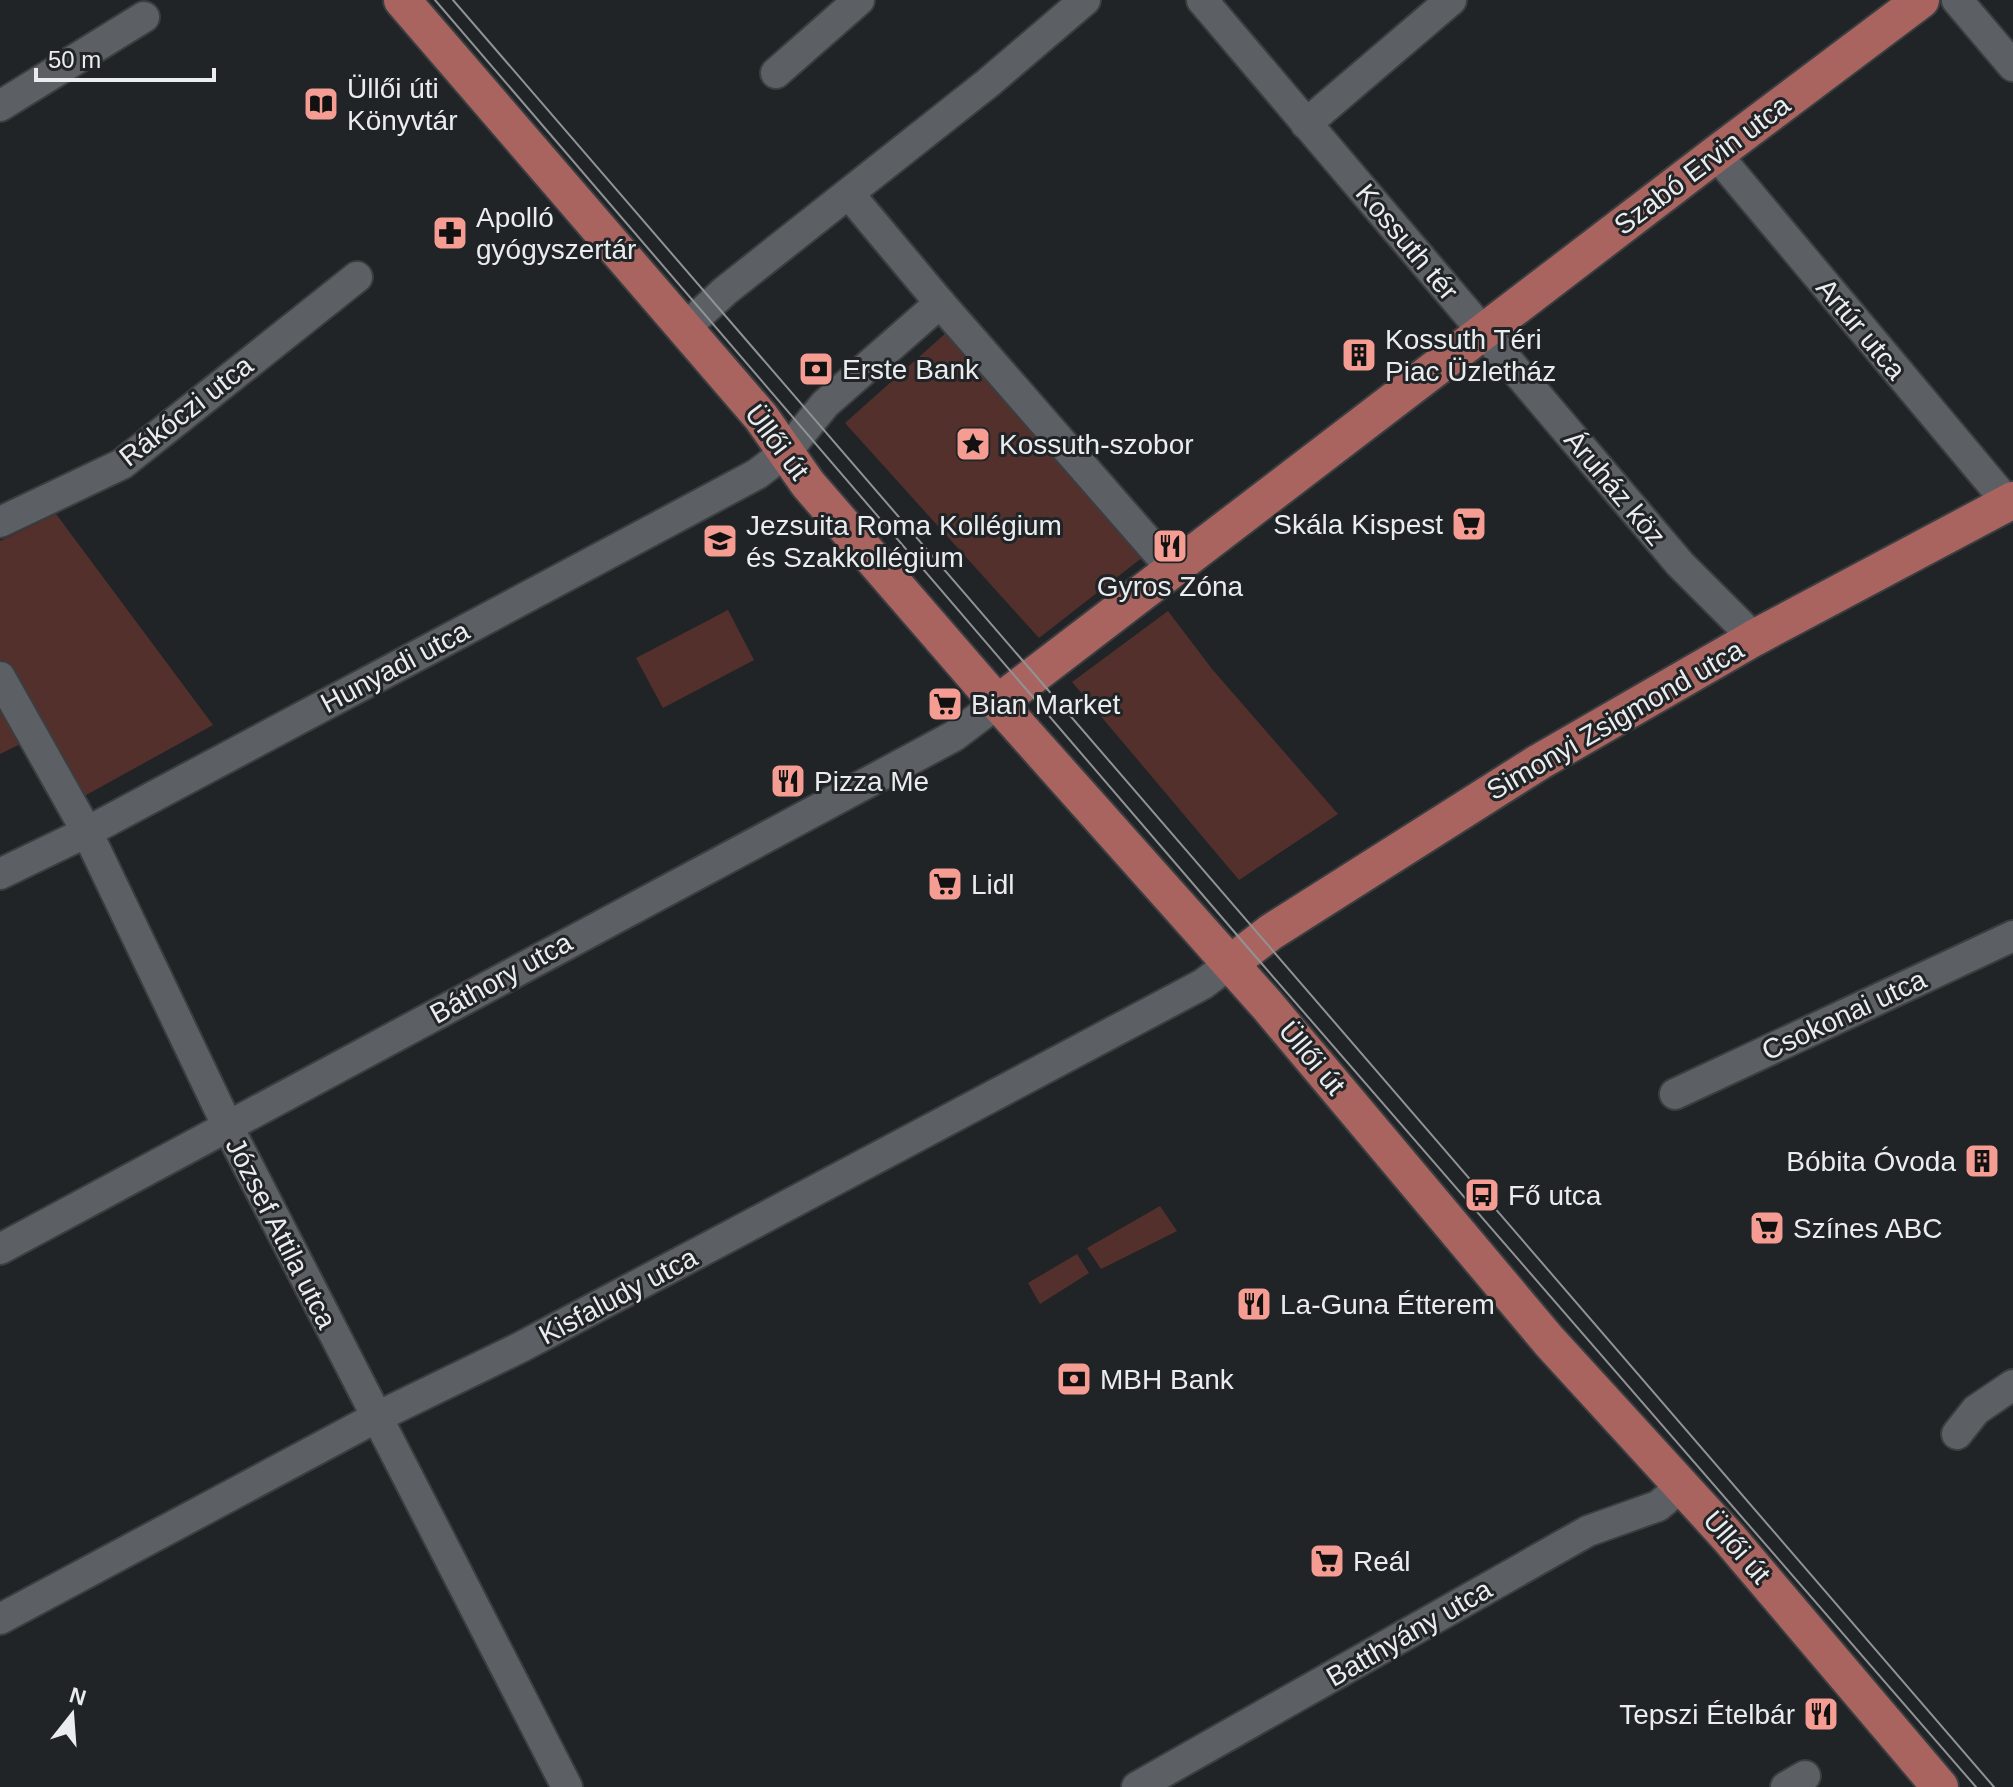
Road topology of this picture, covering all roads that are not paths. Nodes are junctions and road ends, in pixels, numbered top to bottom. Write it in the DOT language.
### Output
graph roads {
  1 [pos="402,0"];
  2 [pos="859,0"];
  3 [pos="1085,0"];
  4 [pos="1202,0"];
  5 [pos="1451,0"];
  6 [pos="1921,0"];
  7 [pos="1957,0"];
  8 [pos="144,17"];
  9 [pos="2013,66"];
  10 [pos="776,73"];
  11 [pos="0,106"];
  12 [pos="1306,124"];
  13 [pos="1716,154"];
  14 [pos="849,194"];
  15 [pos="357,277"];
  16 [pos="940,303"];
  17 [pos="685,328"];
  18 [pos="1483,332"];
  19 [pos="786,452"];
  20 [pos="2010,502"];
  21 [pos="0,522"];
  22 [pos="1172,569"];
  23 [pos="1754,638"];
  24 [pos="0,677"];
  25 [pos="999,702"];
  26 [pos="87,832"];
  27 [pos="0,874"];
  28 [pos="2013,936"];
  29 [pos="1231,963"];
  30 [pos="1675,1094"];
  31 [pos="228,1127"];
  32 [pos="0,1249"];
  33 [pos="2013,1385"];
  34 [pos="375,1418"];
  35 [pos="1957,1434"];
  36 [pos="1683,1485"];
  37 [pos="0,1619"];
  38 [pos="567,1787"];
  39 [pos="1137,1787"];
  40 [pos="1940,1787"];
  1 -- 17 [label="main road, Üllői út"];
  2 -- 10 [label="street"];
  3 -- 14 [label="street"];
  4 -- 12 [label="street, Kossuth tér"];
  5 -- 12 [label="street"];
  6 -- 13 [label="main road, Szabó Ervin utca"];
  7 -- 9 [label="street"];
  8 -- 11 [label="street"];
  12 -- 18 [label="street, Kossuth tér"];
  13 -- 18 [label="main road, Szabó Ervin utca"];
  13 -- 20 [label="street, Artúr utca"];
  14 -- 16 [label="street"];
  14 -- 17 [label="street"];
  15 -- 21 [label="street, Rákóczi utca"];
  16 -- 19 [label="street"];
  16 -- 22 [label="street"];
  17 -- 19 [label="main road, Üllői út"];
  18 -- 22 [label="main road"];
  18 -- 23 [label="street, Áruház köz"];
  19 -- 25 [label="main road, Üllői út"];
  19 -- 26 [label="street, Hunyadi utca"];
  20 -- 23 [label="main road, Simonyi Zsigmond utca"];
  22 -- 25 [label="main road"];
  23 -- 29 [label="main road, Simonyi Zsigmond utca"];
  24 -- 26 [label="street, József Attila utca"];
  25 -- 29 [label="main road, Üllői út"];
  25 -- 31 [label="street, Báthory utca"];
  26 -- 27 [label="street, Hunyadi utca"];
  26 -- 31 [label="street, József Attila utca"];
  28 -- 30 [label="street, Csokonai utca"];
  29 -- 34 [label="street, Kisfaludy utca"];
  29 -- 36 [label="main road, Üllői út"];
  31 -- 32 [label="street, Báthory utca"];
  31 -- 34 [label="street, József Attila utca"];
  33 -- 35 [label="street"];
  34 -- 37 [label="street, Kisfaludy utca"];
  34 -- 38 [label="street, József Attila utca"];
  36 -- 39 [label="street, Batthyány utca"];
  36 -- 40 [label="main road, Üllői út"];
}
